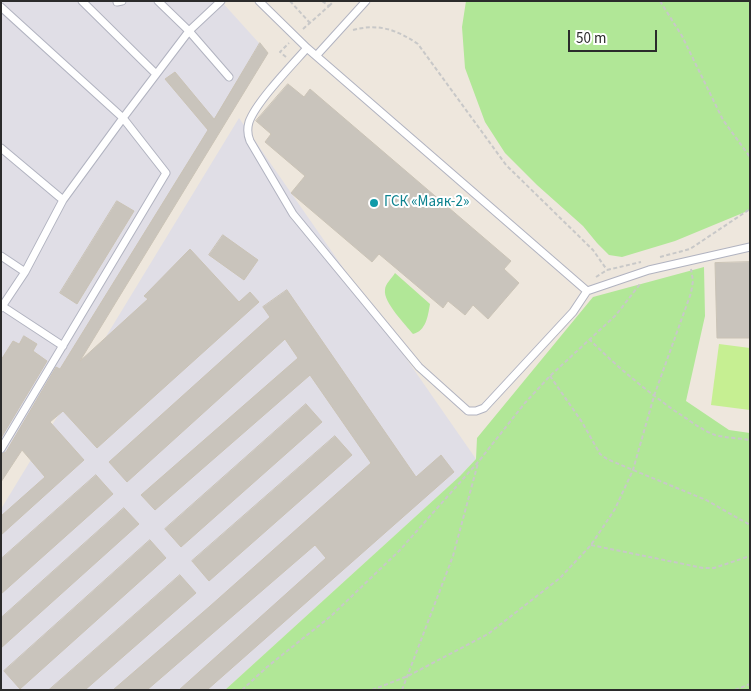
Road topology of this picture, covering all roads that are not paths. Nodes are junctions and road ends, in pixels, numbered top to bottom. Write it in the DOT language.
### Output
graph roads {
  1 [pos="82,1"];
  2 [pos="158,1"];
  3 [pos="221,1"];
  4 [pos="259,1"];
  5 [pos="366,1"];
  6 [pos="1,7"];
  7 [pos="189,31"];
  8 [pos="307,48"];
  9 [pos="316,56"];
  10 [pos="156,74"];
  11 [pos="229,77"];
  12 [pos="123,118"];
  13 [pos="1,148"];
  14 [pos="63,200"];
  15 [pos="750,247"];
  16 [pos="1,256"];
  17 [pos="25,272"];
  18 [pos="584,289"];
  19 [pos="2,307"];
  20 [pos="63,346"];
  21 [pos="1,449"];
  1 -- 10 [label="lane"];
  2 -- 7 [label="lane"];
  3 -- 7 [label="lane"];
  4 -- 8 [label="lane"];
  5 -- 9 [label="lane"];
  6 -- 12 [label="lane"];
  7 -- 10 [label="lane"];
  7 -- 11 [label="lane"];
  8 -- 9 [label="lane"];
  8 -- 18 [label="lane"];
  9 -- 18 [label="lane"];
  10 -- 12 [label="lane"];
  12 -- 14 [label="lane"];
  12 -- 20 [label="lane"];
  13 -- 14 [label="lane"];
  14 -- 17 [label="lane"];
  15 -- 18 [label="lane"];
  16 -- 17 [label="lane"];
  17 -- 19 [label="lane"];
  19 -- 20 [label="lane"];
  20 -- 21 [label="lane"];
}
